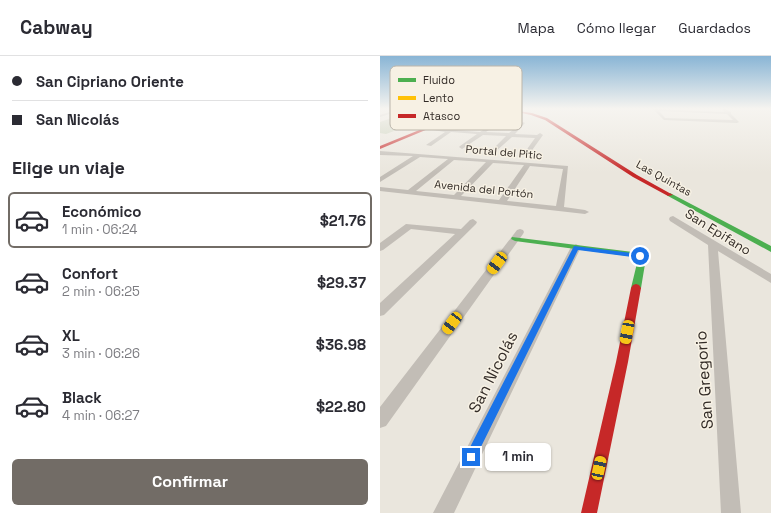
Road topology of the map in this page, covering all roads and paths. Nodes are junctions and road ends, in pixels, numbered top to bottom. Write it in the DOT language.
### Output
graph roads {
  1 [pos="415,130"];
  2 [pos="423,130"];
  3 [pos="451,130"];
  4 [pos="454,130"];
  5 [pos="486,130"];
  6 [pos="515,130"];
  7 [pos="565,130"];
  8 [pos="482,133"];
  9 [pos="511,134"];
  10 [pos="380,143"];
  11 [pos="429,145"];
  12 [pos="462,147"];
  13 [pos="380,149"];
  14 [pos="495,150"];
  15 [pos="528,152"];
  16 [pos="380,153"];
  17 [pos="393,153"];
  18 [pos="419,155"];
  19 [pos="453,158"];
  20 [pos="491,161"];
  21 [pos="528,164"];
  22 [pos="380,180"];
  23 [pos="380,188"];
  24 [pos="410,192"];
  25 [pos="456,197"];
  26 [pos="502,202"];
  27 [pos="560,209"];
  28 [pos="585,212"];
  29 [pos="673,219"];
  30 [pos="473,222"];
  31 [pos="398,224"];
  32 [pos="409,226"];
  33 [pos="463,232"];
  34 [pos="518,236"];
  35 [pos="713,244"];
  36 [pos="576,247"];
  37 [pos="380,248"];
  38 [pos="771,249"];
  39 [pos="771,279"];
  40 [pos="380,311"];
  41 [pos="380,420"];
  42 [pos="443,513"];
  43 [pos="589,513"];
  44 [pos="731,513"];
  1 -- 10 [label="street"];
  2 -- 13 [label="street"];
  3 -- 11 [label="street"];
  4 -- 8 [label="street"];
  5 -- 8 [label="street"];
  6 -- 9 [label="street"];
  7 -- 38 [label="street, Las Quintas"];
  8 -- 9 [label="street"];
  8 -- 12 [label="street"];
  9 -- 14 [label="street"];
  9 -- 15 [label="street"];
  13 -- 17 [label="street, Portal del Pitic"];
  16 -- 17 [label="street, Portal del Pitic"];
  17 -- 18 [label="street, Portal del Pitic"];
  18 -- 19 [label="street, Portal del Pitic"];
  18 -- 22 [label="street"];
  19 -- 20 [label="street, Portal del Pitic"];
  19 -- 24 [label="street"];
  20 -- 21 [label="street, Portal del Pitic"];
  20 -- 25 [label="street"];
  21 -- 26 [label="street"];
  21 -- 27 [label="street, Portal del Pitic"];
  23 -- 24 [label="street, Avenida del Portón"];
  24 -- 25 [label="street, Avenida del Portón"];
  25 -- 26 [label="street, Avenida del Portón"];
  26 -- 27 [label="street, Avenida del Portón"];
  27 -- 28 [label="street, Avenida del Portón"];
  29 -- 35 [label="street, San Epifano"];
  30 -- 33 [label="street"];
  31 -- 32 [label="street"];
  32 -- 33 [label="street"];
  32 -- 37 [label="street"];
  33 -- 40 [label="street"];
  34 -- 36 [label="street"];
  34 -- 41 [label="street"];
  35 -- 39 [label="street, San Epifano"];
  35 -- 44 [label="street, San Gregorio"];
  36 -- 42 [label="street, San Nicolás"];
  36 -- 43 [label="street"];
}
